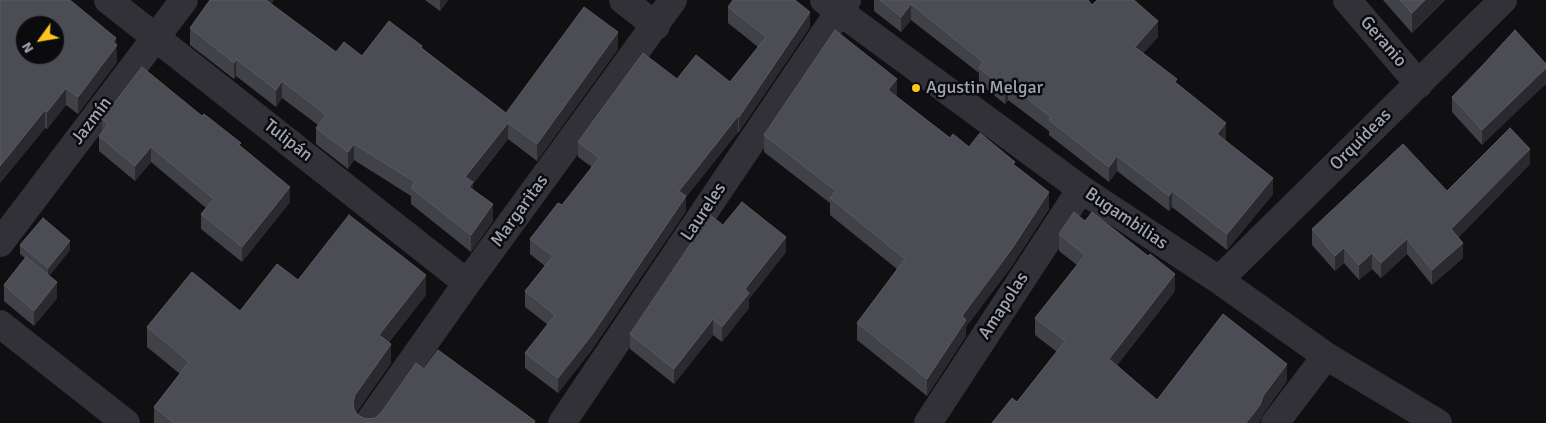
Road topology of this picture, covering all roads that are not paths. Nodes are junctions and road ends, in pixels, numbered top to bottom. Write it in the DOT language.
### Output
graph roads {
  1 [pos="108,0"];
  2 [pos="184,0"];
  3 [pos="622,0"];
  4 [pos="673,0"];
  5 [pos="1347,0"];
  6 [pos="1503,0"];
  7 [pos="837,4"];
  8 [pos="656,26"];
  9 [pos="156,38"];
  10 [pos="1418,84"];
  11 [pos="1081,189"];
  12 [pos="0,242"];
  13 [pos="1219,280"];
  14 [pos="467,283"];
  15 [pos="0,324"];
  16 [pos="1326,356"];
  17 [pos="126,423"];
  18 [pos="368,423"];
  19 [pos="562,423"];
  20 [pos="928,423"];
  21 [pos="1275,423"];
  22 [pos="1438,423"];
  1 -- 9 [label="street, Tulipán"];
  2 -- 9 [label="street, Jazmín"];
  3 -- 8 [label="street"];
  4 -- 8 [label="street, Margaritas"];
  5 -- 10 [label="street, Geranio"];
  6 -- 10 [label="street, Orquídeas"];
  7 -- 11 [label="street, Bugambilias"];
  7 -- 19 [label="street, Laureles"];
  8 -- 14 [label="street, Margaritas"];
  9 -- 12 [label="street, Jazmín"];
  9 -- 14 [label="street, Tulipán"];
  10 -- 13 [label="street, Orquídeas"];
  11 -- 13 [label="street, Bugambilias"];
  11 -- 20 [label="street, Amapolas"];
  13 -- 16 [label="street, Bugambilias"];
  14 -- 18 [label="street, Margaritas"];
  15 -- 17 [label="street"];
  16 -- 21 [label="street"];
  16 -- 22 [label="street, Bugambilias"];
}
